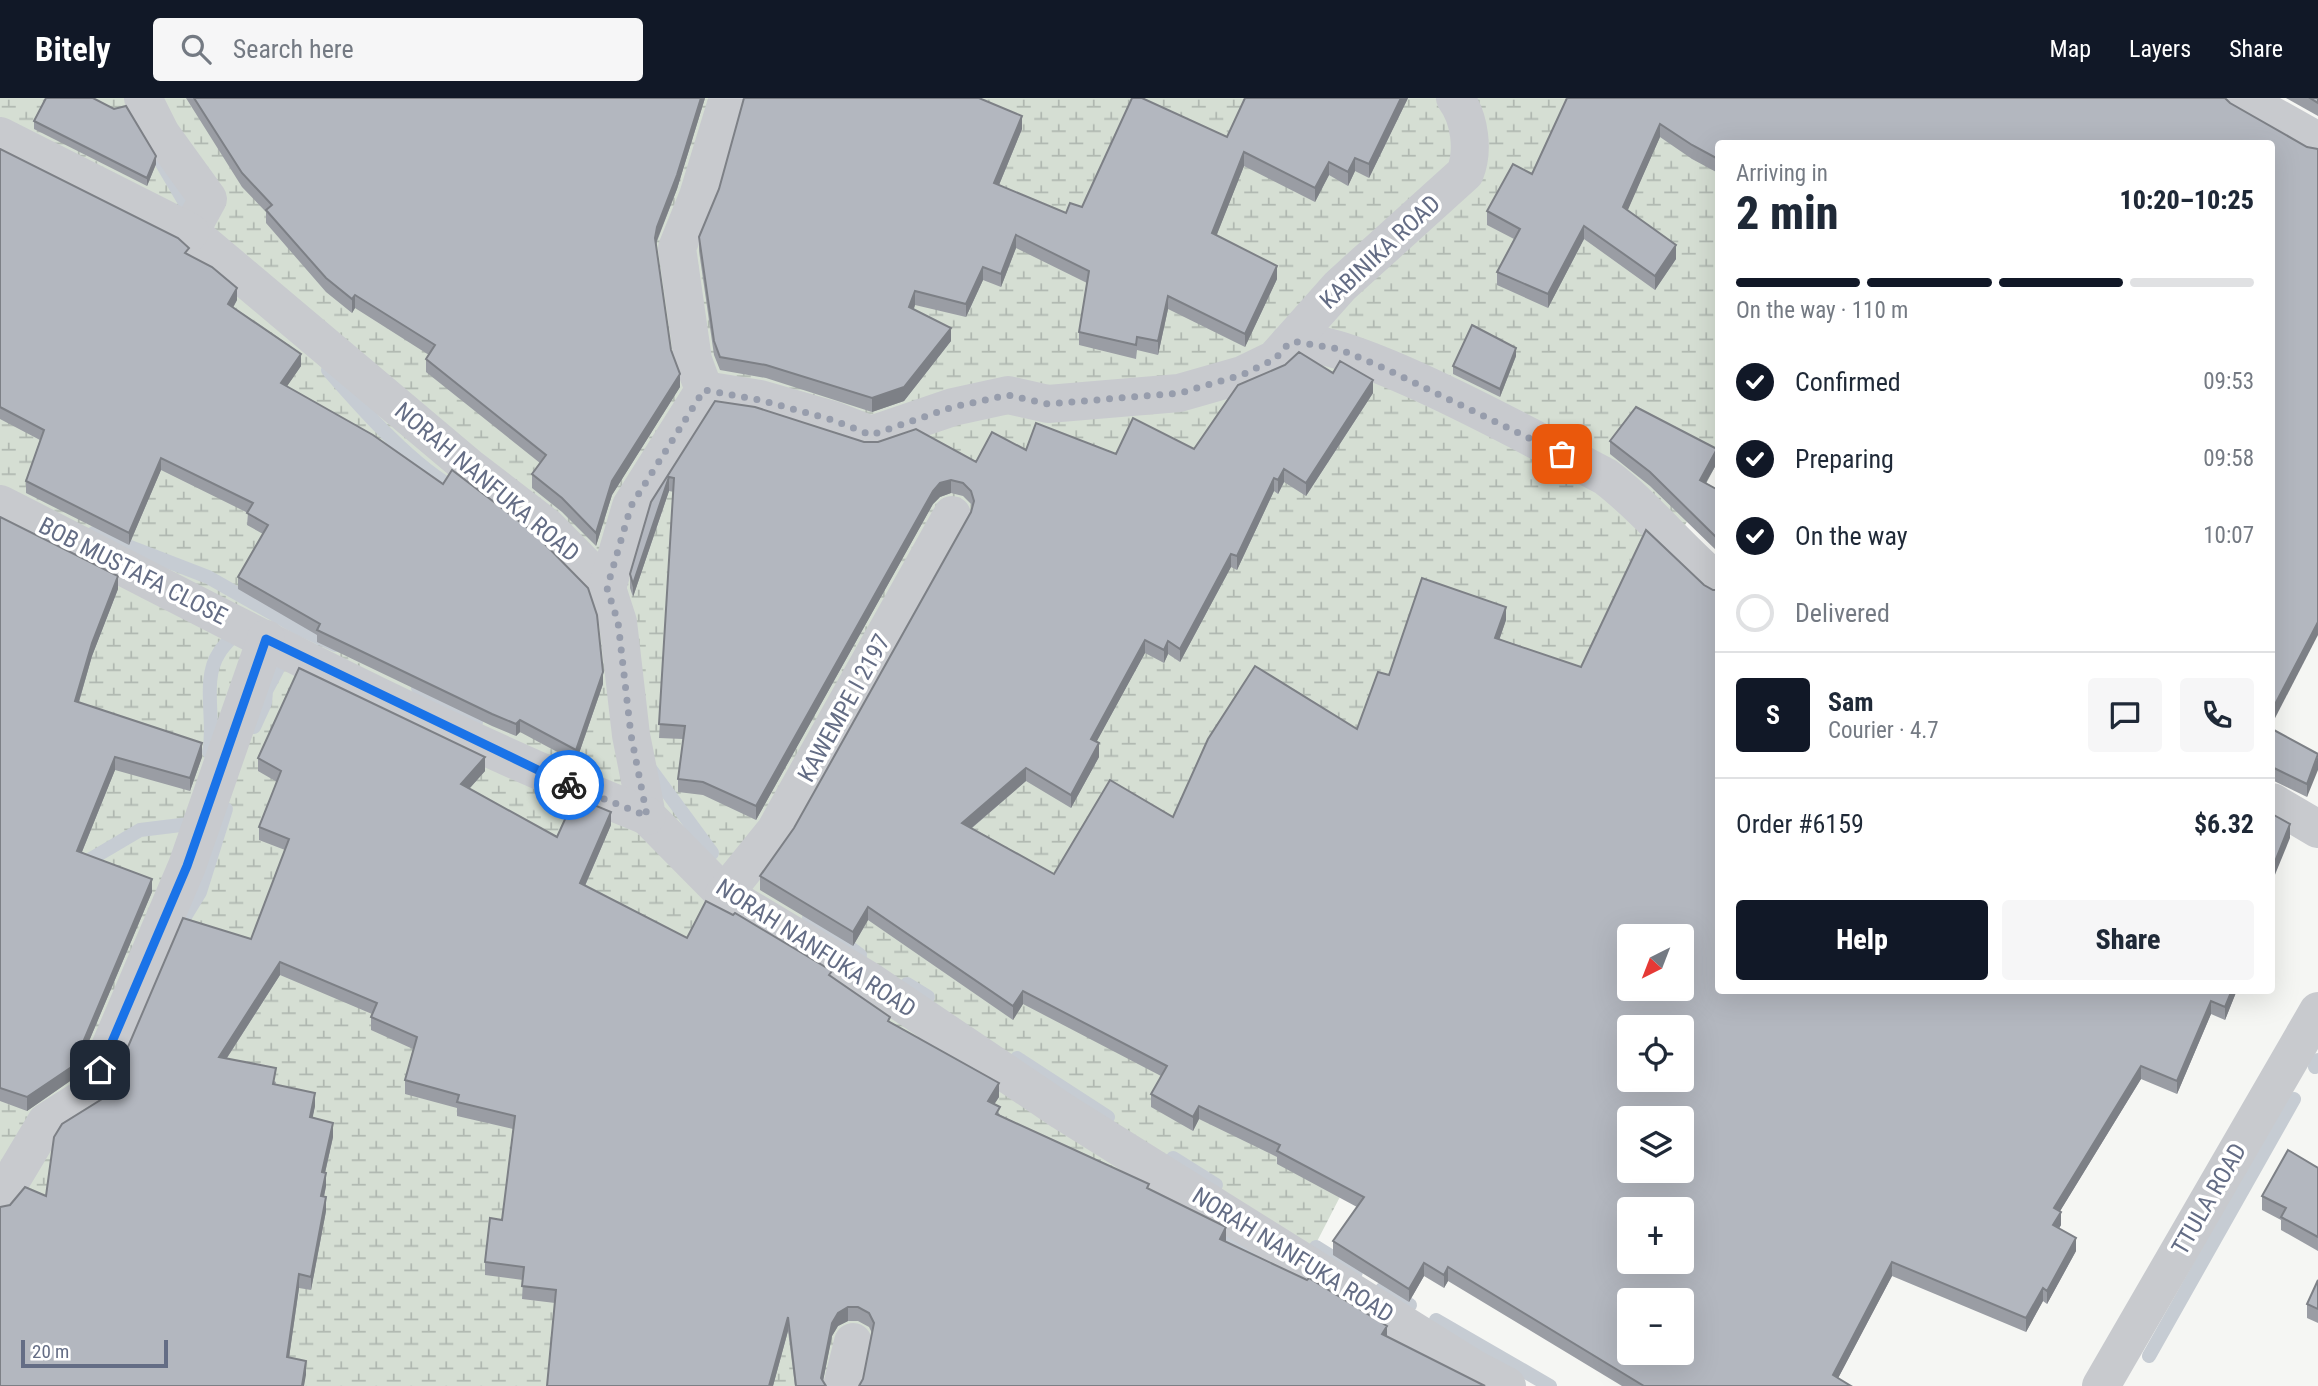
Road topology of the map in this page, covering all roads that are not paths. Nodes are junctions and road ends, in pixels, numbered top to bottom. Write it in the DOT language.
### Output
graph roads {
  1 [pos="144,98"];
  2 [pos="728,98"];
  3 [pos="1455,98"];
  4 [pos="2241,98"];
  5 [pos="0,136"];
  6 [pos="2318,141"];
  7 [pos="190,232"];
  8 [pos="1289,343"];
  9 [pos="704,390"];
  10 [pos="0,504"];
  11 [pos="952,515"];
  12 [pos="1715,580"];
  13 [pos="607,588"];
  14 [pos="266,639"];
  15 [pos="2275,804"];
  16 [pos="647,816"];
  17 [pos="2318,829"];
  18 [pos="724,894"];
  19 [pos="2318,1011"];
  20 [pos="0,1199"];
  21 [pos="853,1342"];
  22 [pos="842,1386"];
  23 [pos="1507,1386"];
  24 [pos="2101,1386"];
  1 -- 7 [label="street"];
  2 -- 9 [label="street"];
  3 -- 8 [label="street, KABINIKA ROAD"];
  4 -- 6 [label="street"];
  5 -- 7 [label="street, NORAH NANFUKA ROAD"];
  7 -- 13 [label="street, NORAH NANFUKA ROAD"];
  8 -- 9 [label="street, KABINIKA ROAD"];
  8 -- 12 [label="street"];
  9 -- 13 [label="street"];
  10 -- 14 [label="street, BOB MUSTAFA CLOSE"];
  11 -- 18 [label="street, KAWEMPE I 2197"];
  13 -- 16 [label="street, NORAH NANFUKA ROAD"];
  14 -- 16 [label="street, BOB MUSTAFA CLOSE"];
  14 -- 20 [label="street"];
  15 -- 17 [label="street"];
  16 -- 18 [label="street, NORAH NANFUKA ROAD"];
  18 -- 23 [label="street, NORAH NANFUKA ROAD"];
  19 -- 24 [label="street, TTULA ROAD"];
  21 -- 22 [label="street"];
}
